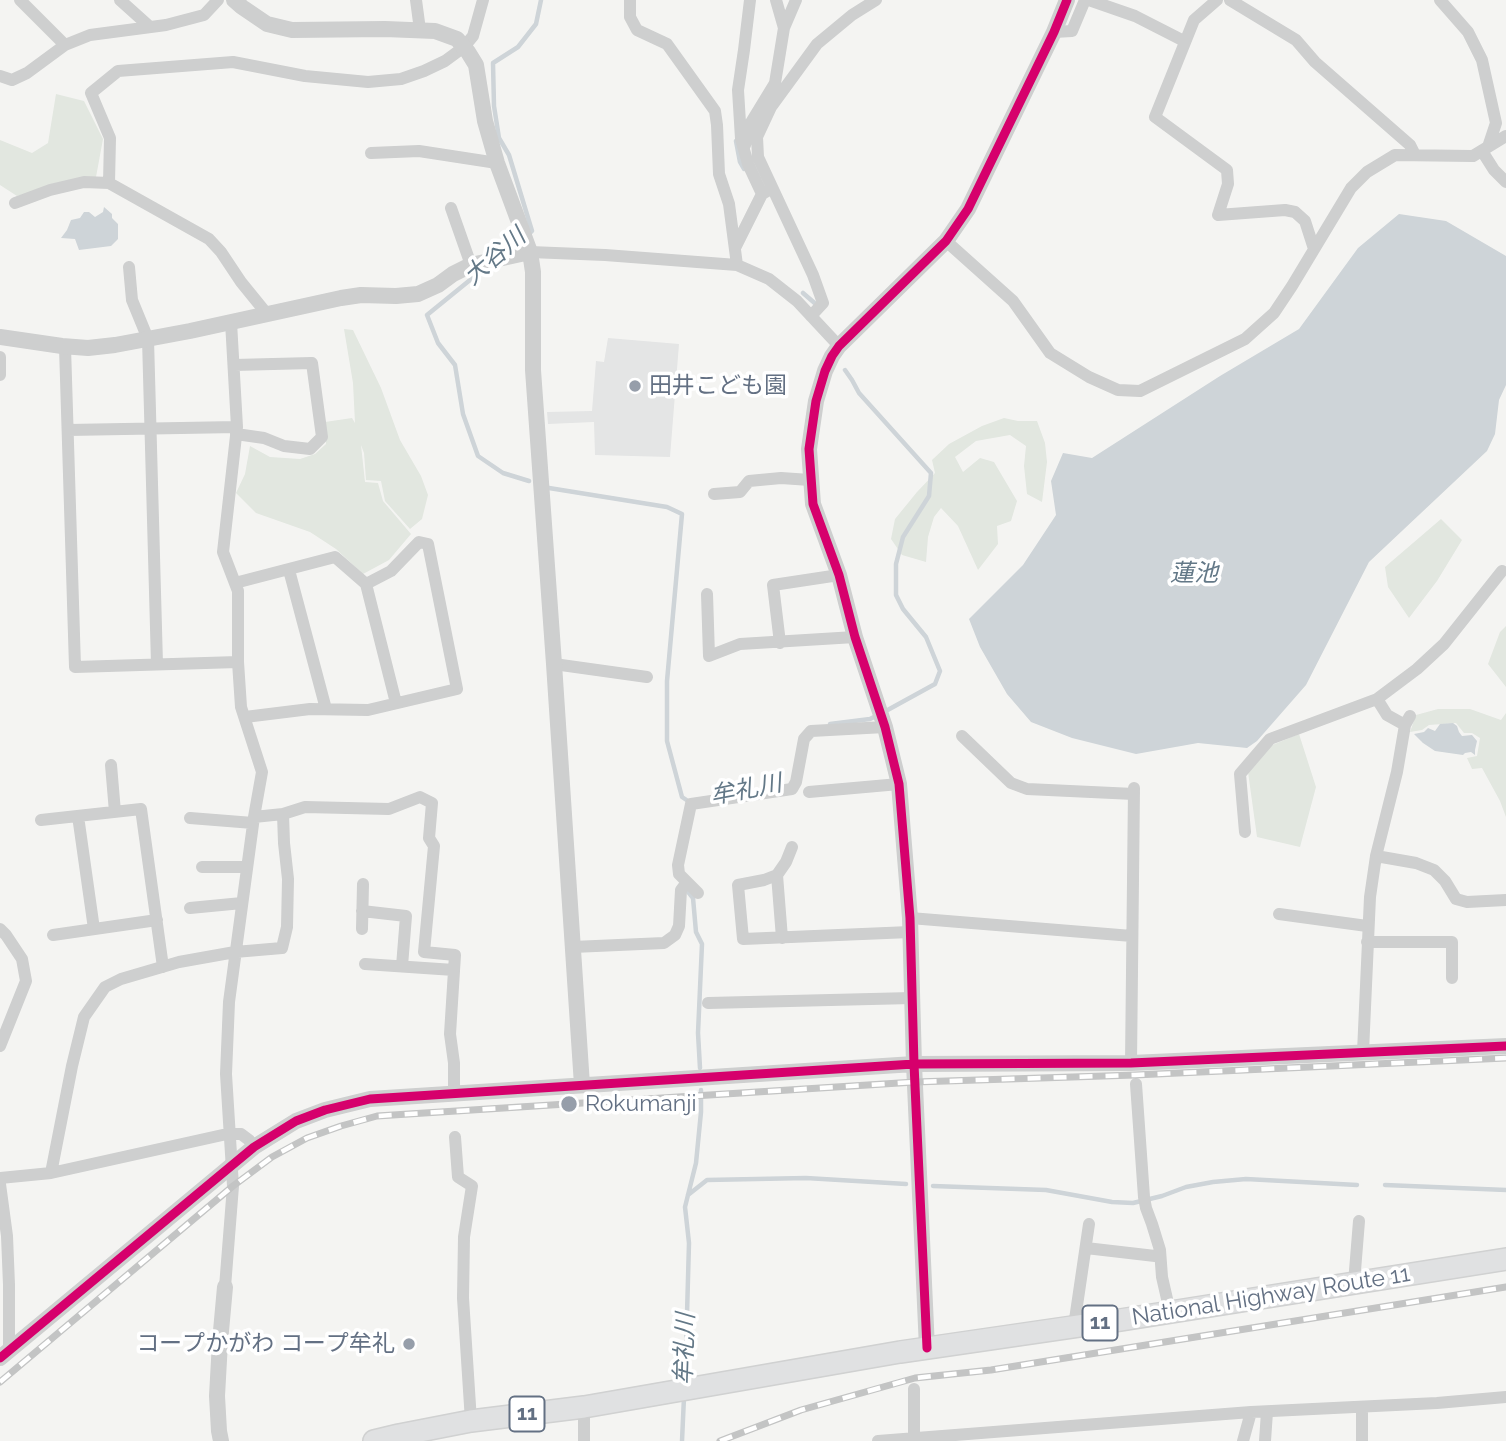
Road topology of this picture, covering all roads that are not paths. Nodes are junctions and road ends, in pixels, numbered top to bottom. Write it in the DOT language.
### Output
graph roads {
  1 [pos="20,0"];
  2 [pos="120,0"];
  3 [pos="218,0"];
  4 [pos="234,0"];
  5 [pos="416,0"];
  6 [pos="483,0"];
  7 [pos="630,0"];
  8 [pos="750,0"];
  9 [pos="776,0"];
  10 [pos="796,0"];
  11 [pos="876,0"];
  12 [pos="1067,0"];
  13 [pos="1087,0"];
  14 [pos="1217,0"];
  15 [pos="1230,0"];
  16 [pos="1440,0"];
  17 [pos="150,27"];
  18 [pos="785,28"];
  19 [pos="420,30"];
  20 [pos="1054,32"];
  21 [pos="1184,41"];
  22 [pos="65,45"];
  23 [pos="464,47"];
  24 [pos="0,76"];
  25 [pos="1506,136"];
  26 [pos="744,149"];
  27 [pos="1485,149"];
  28 [pos="370,153"];
  29 [pos="1415,155"];
  30 [pos="496,163"];
  31 [pos="1506,182"];
  32 [pos="109,183"];
  33 [pos="767,191"];
  34 [pos="15,203"];
  35 [pos="451,208"];
  36 [pos="946,241"];
  37 [pos="736,246"];
  38 [pos="1314,249"];
  39 [pos="530,252"];
  40 [pos="476,264"];
  41 [pos="737,265"];
  42 [pos="129,267"];
  43 [pos="267,314"];
  44 [pos="811,316"];
  45 [pos="231,323"];
  46 [pos="0,337"];
  47 [pos="148,339"];
  48 [pos="65,346"];
  49 [pos="839,346"];
  50 [pos="0,357"];
  51 [pos="234,365"];
  52 [pos="0,375"];
  53 [pos="150,429"];
  54 [pos="68,430"];
  55 [pos="236,430"];
  56 [pos="810,480"];
  57 [pos="713,494"];
  58 [pos="289,570"];
  59 [pos="1502,571"];
  60 [pos="839,575"];
  61 [pos="235,583"];
  62 [pos="366,584"];
  63 [pos="707,594"];
  64 [pos="855,637"];
  65 [pos="780,643"];
  66 [pos="238,662"];
  67 [pos="157,664"];
  68 [pos="555,664"];
  69 [pos="647,677"];
  70 [pos="1377,699"];
  71 [pos="396,703"];
  72 [pos="326,709"];
  73 [pos="245,717"];
  74 [pos="885,727"];
  75 [pos="962,736"];
  76 [pos="111,765"];
  77 [pos="899,784"];
  78 [pos="809,792"];
  79 [pos="115,812"];
  80 [pos="284,814"];
  81 [pos="78,816"];
  82 [pos="190,818"];
  83 [pos="41,820"];
  84 [pos="253,820"];
  85 [pos="1245,832"];
  86 [pos="792,847"];
  87 [pos="1376,856"];
  88 [pos="202,867"];
  89 [pos="247,867"];
  90 [pos="776,875"];
  91 [pos="687,882"];
  92 [pos="363,884"];
  93 [pos="698,893"];
  94 [pos="1506,900"];
  95 [pos="242,904"];
  96 [pos="190,908"];
  97 [pos="362,911"];
  98 [pos="1279,914"];
  99 [pos="157,920"];
  100 [pos="910,925"];
  101 [pos="1367,926"];
  102 [pos="0,929"];
  103 [pos="94,929"];
  104 [pos="362,929"];
  105 [pos="53,935"];
  106 [pos="1132,936"];
  107 [pos="782,938"];
  108 [pos="1367,942"];
  109 [pos="573,947"];
  110 [pos="235,952"];
  111 [pos="365,964"];
  112 [pos="402,966"];
  113 [pos="163,967"];
  114 [pos="454,970"];
  115 [pos="1452,978"];
  116 [pos="912,998"];
  117 [pos="708,1003"];
  118 [pos="0,1046"];
  119 [pos="1506,1046"];
  120 [pos="1363,1052"];
  121 [pos="1131,1063"];
  122 [pos="914,1065"];
  123 [pos="1136,1084"];
  124 [pos="582,1086"];
  125 [pos="454,1094"];
  126 [pos="230,1134"];
  127 [pos="455,1137"];
  128 [pos="254,1147"];
  129 [pos="232,1164"];
  130 [pos="51,1173"];
  131 [pos="0,1178"];
  132 [pos="0,1184"];
  133 [pos="1359,1221"];
  134 [pos="1089,1224"];
  135 [pos="1086,1248"];
  136 [pos="1155,1256"];
  137 [pos="1506,1259"];
  138 [pos="1354,1283"];
  139 [pos="225,1287"];
  140 [pos="1170,1312"];
  141 [pos="1074,1326"];
  142 [pos="927,1348"];
  143 [pos="5,1354"];
  144 [pos="914,1389"];
  145 [pos="1506,1397"];
  146 [pos="584,1407"];
  147 [pos="1362,1407"];
  148 [pos="1251,1412"];
  149 [pos="1267,1412"];
  150 [pos="471,1421"];
  151 [pos="914,1437"];
  152 [pos="887,1440"];
  153 [pos="221,1441"];
  154 [pos="374,1441"];
  155 [pos="584,1441"];
  156 [pos="1243,1441"];
  157 [pos="1265,1441"];
  158 [pos="1362,1441"];
  1 -- 22 [label="street"];
  2 -- 17 [label="street"];
  3 -- 17 [label="street"];
  4 -- 19 [label="street"];
  5 -- 19 [label="street"];
  6 -- 23 [label="street"];
  7 -- 37 [label="street"];
  8 -- 26 [label="street"];
  9 -- 18 [label="street"];
  10 -- 18 [label="street"];
  11 -- 33 [label="street"];
  12 -- 20 [label="street"];
  13 -- 20 [label="street"];
  13 -- 21 [label="street"];
  14 -- 21 [label="street"];
  15 -- 29 [label="street"];
  16 -- 27 [label="street"];
  17 -- 22 [label="street"];
  18 -- 26 [label="street"];
  19 -- 23 [label="street"];
  20 -- 36 [label="street"];
  21 -- 38 [label="street"];
  22 -- 24 [label="street"];
  23 -- 30 [label="street"];
  23 -- 32 [label="street"];
  25 -- 27 [label="street"];
  26 -- 33 [label="street"];
  27 -- 29 [label="street"];
  27 -- 31 [label="street"];
  28 -- 30 [label="street"];
  29 -- 38 [label="street"];
  30 -- 39 [label="street"];
  32 -- 34 [label="street"];
  32 -- 43 [label="street"];
  33 -- 37 [label="street"];
  33 -- 44 [label="street"];
  35 -- 40 [label="street"];
  36 -- 38 [label="street"];
  36 -- 49 [label="street"];
  37 -- 41 [label="street"];
  39 -- 40 [label="street"];
  39 -- 41 [label="street"];
  39 -- 68 [label="street"];
  40 -- 43 [label="street"];
  41 -- 44 [label="street"];
  42 -- 47 [label="street"];
  43 -- 45 [label="street"];
  44 -- 49 [label="street"];
  45 -- 47 [label="street"];
  45 -- 51 [label="street"];
  46 -- 48 [label="street"];
  47 -- 48 [label="street"];
  47 -- 53 [label="street"];
  48 -- 54 [label="street"];
  49 -- 56 [label="street"];
  50 -- 52 [label="street"];
  51 -- 55 [label="street"];
  51 -- 55 [label="street"];
  53 -- 54 [label="street"];
  53 -- 55 [label="street"];
  53 -- 67 [label="street"];
  54 -- 67 [label="street"];
  55 -- 61 [label="street"];
  56 -- 57 [label="street"];
  56 -- 60 [label="street"];
  58 -- 61 [label="street"];
  58 -- 62 [label="street"];
  58 -- 72 [label="street"];
  59 -- 70 [label="street"];
  60 -- 64 [label="street"];
  60 -- 65 [label="street"];
  61 -- 66 [label="street"];
  62 -- 71 [label="street"];
  62 -- 71 [label="street"];
  63 -- 65 [label="street"];
  64 -- 65 [label="street"];
  64 -- 74 [label="street"];
  66 -- 67 [label="street"];
  66 -- 73 [label="street"];
  68 -- 69 [label="street"];
  68 -- 109 [label="street"];
  70 -- 85 [label="street"];
  70 -- 87 [label="street"];
  71 -- 72 [label="street"];
  72 -- 73 [label="street"];
  73 -- 84 [label="street"];
  74 -- 77 [label="street"];
  74 -- 91 [label="street"];
  75 -- 106 [label="street"];
  76 -- 79 [label="street"];
  77 -- 78 [label="street"];
  77 -- 100 [label="street"];
  79 -- 81 [label="street"];
  79 -- 99 [label="street"];
  80 -- 84 [label="street"];
  80 -- 110 [label="street"];
  80 -- 114 [label="street"];
  81 -- 83 [label="street"];
  81 -- 103 [label="street"];
  82 -- 84 [label="street"];
  84 -- 89 [label="street"];
  86 -- 90 [label="street"];
  87 -- 94 [label="street"];
  87 -- 101 [label="street"];
  88 -- 89 [label="street"];
  89 -- 95 [label="street"];
  90 -- 107 [label="street"];
  90 -- 107 [label="street"];
  91 -- 93 [label="street"];
  91 -- 109 [label="street"];
  92 -- 97 [label="street"];
  95 -- 96 [label="street"];
  95 -- 110 [label="street"];
  97 -- 104 [label="street"];
  97 -- 112 [label="street"];
  98 -- 101 [label="street"];
  99 -- 103 [label="street"];
  99 -- 113 [label="street"];
  100 -- 106 [label="street"];
  100 -- 107 [label="street"];
  100 -- 116 [label="street"];
  101 -- 108 [label="street"];
  102 -- 118 [label="street"];
  103 -- 105 [label="street"];
  106 -- 121 [label="street"];
  108 -- 115 [label="street"];
  108 -- 120 [label="street"];
  109 -- 124 [label="street"];
  110 -- 113 [label="street"];
  110 -- 126 [label="street"];
  111 -- 112 [label="street"];
  112 -- 114 [label="street"];
  113 -- 130 [label="street"];
  114 -- 125 [label="street"];
  116 -- 117 [label="street"];
  116 -- 122 [label="street"];
  119 -- 120 [label="street"];
  120 -- 121 [label="street"];
  121 -- 122 [label="street"];
  122 -- 124 [label="street"];
  122 -- 142 [label="street"];
  123 -- 140 [label="street"];
  124 -- 125 [label="street"];
  125 -- 128 [label="street"];
  126 -- 128 [label="street"];
  126 -- 129 [label="street"];
  126 -- 130 [label="street"];
  127 -- 150 [label="street"];
  128 -- 129 [label="street"];
  129 -- 139 [label="street"];
  129 -- 143 [label="street"];
  130 -- 131 [label="street"];
  132 -- 143 [label="street"];
  133 -- 138 [label="street"];
  134 -- 135 [label="street"];
  135 -- 136 [label="street"];
  135 -- 141 [label="street"];
  137 -- 138 [label="highway, National Highway Route 11 / 11"];
  138 -- 140 [label="highway, National Highway Route 11 / 11"];
  139 -- 153 [label="street"];
  140 -- 141 [label="highway, National Highway Route 11 / 11"];
  141 -- 142 [label="highway, National Highway Route 11 / 11"];
  142 -- 146 [label="highway, National Highway Route 11 / 11"];
  144 -- 151 [label="street"];
  145 -- 147 [label="street"];
  146 -- 150 [label="highway, National Highway Route 11 / 11"];
  146 -- 155 [label="street"];
  147 -- 149 [label="street"];
  147 -- 158 [label="street"];
  148 -- 149 [label="street"];
  148 -- 151 [label="street"];
  148 -- 156 [label="street"];
  149 -- 157 [label="street"];
  150 -- 154 [label="highway, National Highway Route 11 / 11"];
  151 -- 152 [label="street"];
}
